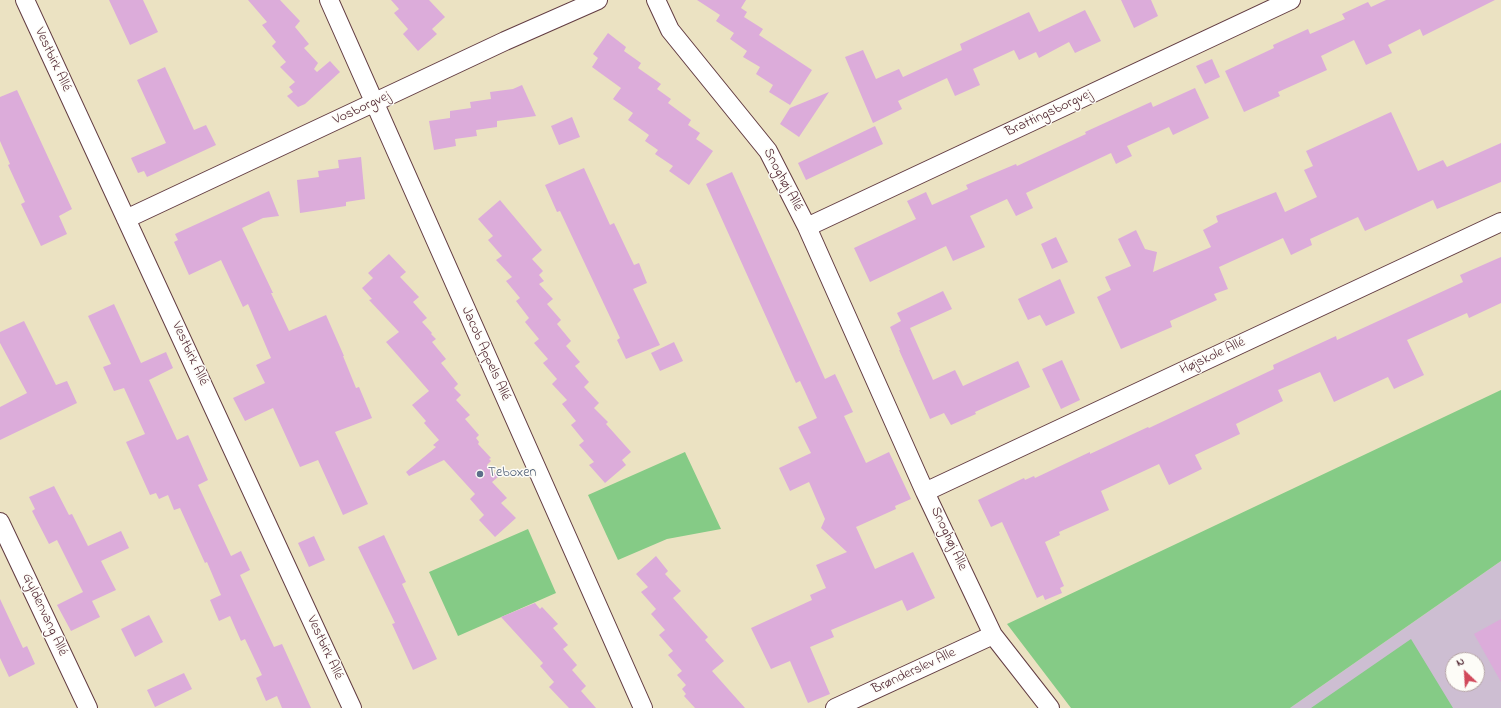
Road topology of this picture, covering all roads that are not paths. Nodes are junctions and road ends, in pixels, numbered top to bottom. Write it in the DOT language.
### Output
graph roads {
  1 [pos="25,0"];
  2 [pos="329,0"];
  3 [pos="598,0"];
  4 [pos="656,0"];
  5 [pos="1291,0"];
  6 [pos="374,103"];
  7 [pos="126,219"];
  8 [pos="1501,222"];
  9 [pos="807,228"];
  10 [pos="865,359"];
  11 [pos="925,492"];
  12 [pos="0,522"];
  13 [pos="993,635"];
  14 [pos="88,708"];
  15 [pos="352,708"];
  16 [pos="643,708"];
  17 [pos="835,708"];
  18 [pos="1050,708"];
  1 -- 7 [label="street, Vestbirk Allé"];
  2 -- 6 [label="street, Jacob Appels Allé"];
  3 -- 6 [label="street, Vosborgvej"];
  4 -- 9 [label="street, Snoghøj Allé"];
  5 -- 9 [label="street, Brattingsborgvej"];
  6 -- 7 [label="street, Vosborgvej"];
  6 -- 16 [label="street, Jacob Appels Allé"];
  7 -- 15 [label="street, Vestbirk Allé"];
  8 -- 11 [label="street, Højskole Allé"];
  9 -- 10 [label="street, Snoghøj Allé"];
  10 -- 11 [label="street, Snoghøj Alle"];
  11 -- 13 [label="street, Snoghøj Alle"];
  12 -- 14 [label="street, Gyldenvang Allé"];
  13 -- 17 [label="street, Brønderslev Alle"];
  13 -- 18 [label="street, Snoghøj Alle"];
}
